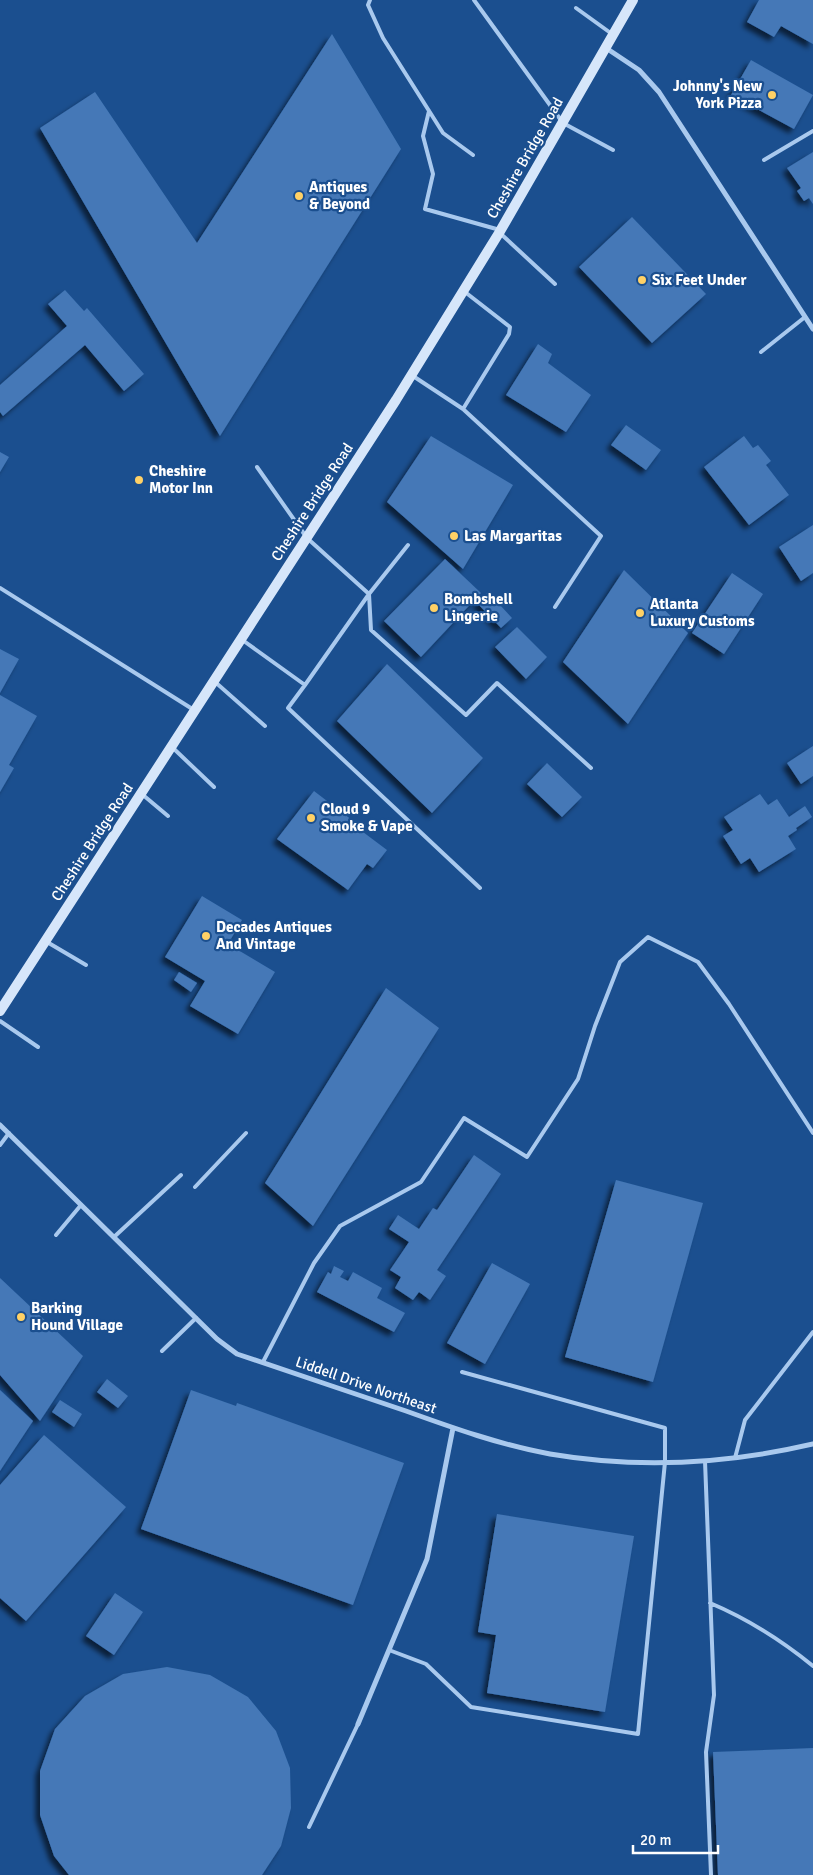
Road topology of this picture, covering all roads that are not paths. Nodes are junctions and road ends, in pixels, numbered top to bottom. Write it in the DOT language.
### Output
graph roads {
  1 [pos="370,0"];
  2 [pos="474,0"];
  3 [pos="633,0"];
  4 [pos="576,8"];
  5 [pos="613,36"];
  6 [pos="606,48"];
  7 [pos="429,111"];
  8 [pos="563,123"];
  9 [pos="813,131"];
  10 [pos="613,150"];
  11 [pos="473,155"];
  12 [pos="764,160"];
  13 [pos="500,232"];
  14 [pos="555,284"];
  15 [pos="463,291"];
  16 [pos="805,317"];
  17 [pos="813,329"];
  18 [pos="761,352"];
  19 [pos="411,375"];
  20 [pos="463,409"];
  21 [pos="257,467"];
  22 [pos="307,538"];
  23 [pos="408,545"];
  24 [pos="0,588"];
  25 [pos="369,594"];
  26 [pos="555,607"];
  27 [pos="241,639"];
  28 [pos="214,681"];
  29 [pos="305,685"];
  30 [pos="194,710"];
  31 [pos="265,726"];
  32 [pos="171,746"];
  33 [pos="591,768"];
  34 [pos="214,787"];
  35 [pos="141,793"];
  36 [pos="168,816"];
  37 [pos="480,888"];
  38 [pos="45,941"];
  39 [pos="86,966"];
  40 [pos="0,1011"];
  41 [pos="0,1021"];
  42 [pos="38,1047"];
  43 [pos="0,1125"];
  44 [pos="246,1133"];
  45 [pos="813,1133"];
  46 [pos="9,1134"];
  47 [pos="0,1145"];
  48 [pos="181,1175"];
  49 [pos="195,1187"];
  50 [pos="81,1205"];
  51 [pos="56,1235"];
  52 [pos="114,1237"];
  53 [pos="196,1318"];
  54 [pos="813,1332"];
  55 [pos="162,1351"];
  56 [pos="263,1362"];
  57 [pos="462,1372"];
  58 [pos="453,1428"];
  59 [pos="813,1444"];
  60 [pos="736,1458"];
  61 [pos="705,1461"];
  62 [pos="665,1462"];
  63 [pos="710,1602"];
  64 [pos="389,1650"];
  65 [pos="813,1666"];
  66 [pos="358,1724"];
  67 [pos="309,1827"];
  68 [pos="711,1875"];
  1 -- 7 [label="lane"];
  2 -- 8 [label="lane"];
  3 -- 5 [label="main road, Cheshire Bridge Road"];
  4 -- 5 [label="lane"];
  5 -- 6 [label="main road, Cheshire Bridge Road"];
  6 -- 8 [label="main road, Cheshire Bridge Road"];
  6 -- 16 [label="street"];
  7 -- 11 [label="lane"];
  7 -- 13 [label="lane"];
  8 -- 10 [label="lane"];
  8 -- 13 [label="main road, Cheshire Bridge Road"];
  9 -- 12 [label="lane"];
  13 -- 14 [label="lane"];
  13 -- 15 [label="main road, Cheshire Bridge Road"];
  15 -- 19 [label="main road, Cheshire Bridge Road"];
  15 -- 20 [label="lane"];
  16 -- 17 [label="street"];
  16 -- 18 [label="lane"];
  19 -- 20 [label="lane"];
  19 -- 22 [label="main road, Cheshire Bridge Road"];
  20 -- 26 [label="lane"];
  21 -- 22 [label="lane"];
  22 -- 25 [label="lane"];
  22 -- 27 [label="main road, Cheshire Bridge Road"];
  23 -- 25 [label="lane"];
  24 -- 30 [label="lane"];
  25 -- 29 [label="lane"];
  25 -- 33 [label="lane"];
  27 -- 28 [label="main road, Cheshire Bridge Road"];
  27 -- 29 [label="lane"];
  28 -- 30 [label="main road, Cheshire Bridge Road"];
  28 -- 31 [label="lane"];
  29 -- 37 [label="lane"];
  30 -- 32 [label="main road, Cheshire Bridge Road"];
  32 -- 34 [label="lane"];
  32 -- 35 [label="main road, Cheshire Bridge Road"];
  35 -- 36 [label="lane"];
  35 -- 38 [label="main road, Cheshire Bridge Road"];
  38 -- 39 [label="lane"];
  38 -- 40 [label="main road, Cheshire Bridge Road"];
  41 -- 42 [label="lane"];
  43 -- 46 [label="street, Liddell Drive Northeast"];
  44 -- 49 [label="lane"];
  45 -- 56 [label="lane"];
  46 -- 47 [label="lane"];
  46 -- 50 [label="street, Liddell Drive Northeast"];
  48 -- 52 [label="lane"];
  50 -- 51 [label="lane"];
  50 -- 52 [label="street, Liddell Drive Northeast"];
  52 -- 53 [label="street, Liddell Drive Northeast"];
  53 -- 55 [label="lane"];
  53 -- 56 [label="street, Liddell Drive Northeast"];
  54 -- 60 [label="lane"];
  56 -- 58 [label="street, Liddell Drive Northeast"];
  57 -- 62 [label="lane"];
  58 -- 62 [label="street, Liddell Drive Northeast"];
  58 -- 64 [label="street"];
  59 -- 60 [label="street, Liddell Drive Northeast"];
  60 -- 61 [label="street, Liddell Drive Northeast"];
  61 -- 62 [label="street, Liddell Drive Northeast"];
  61 -- 63 [label="lane"];
  62 -- 64 [label="lane"];
  63 -- 65 [label="lane"];
  63 -- 68 [label="lane"];
  64 -- 66 [label="street"];
  66 -- 67 [label="lane"];
}
